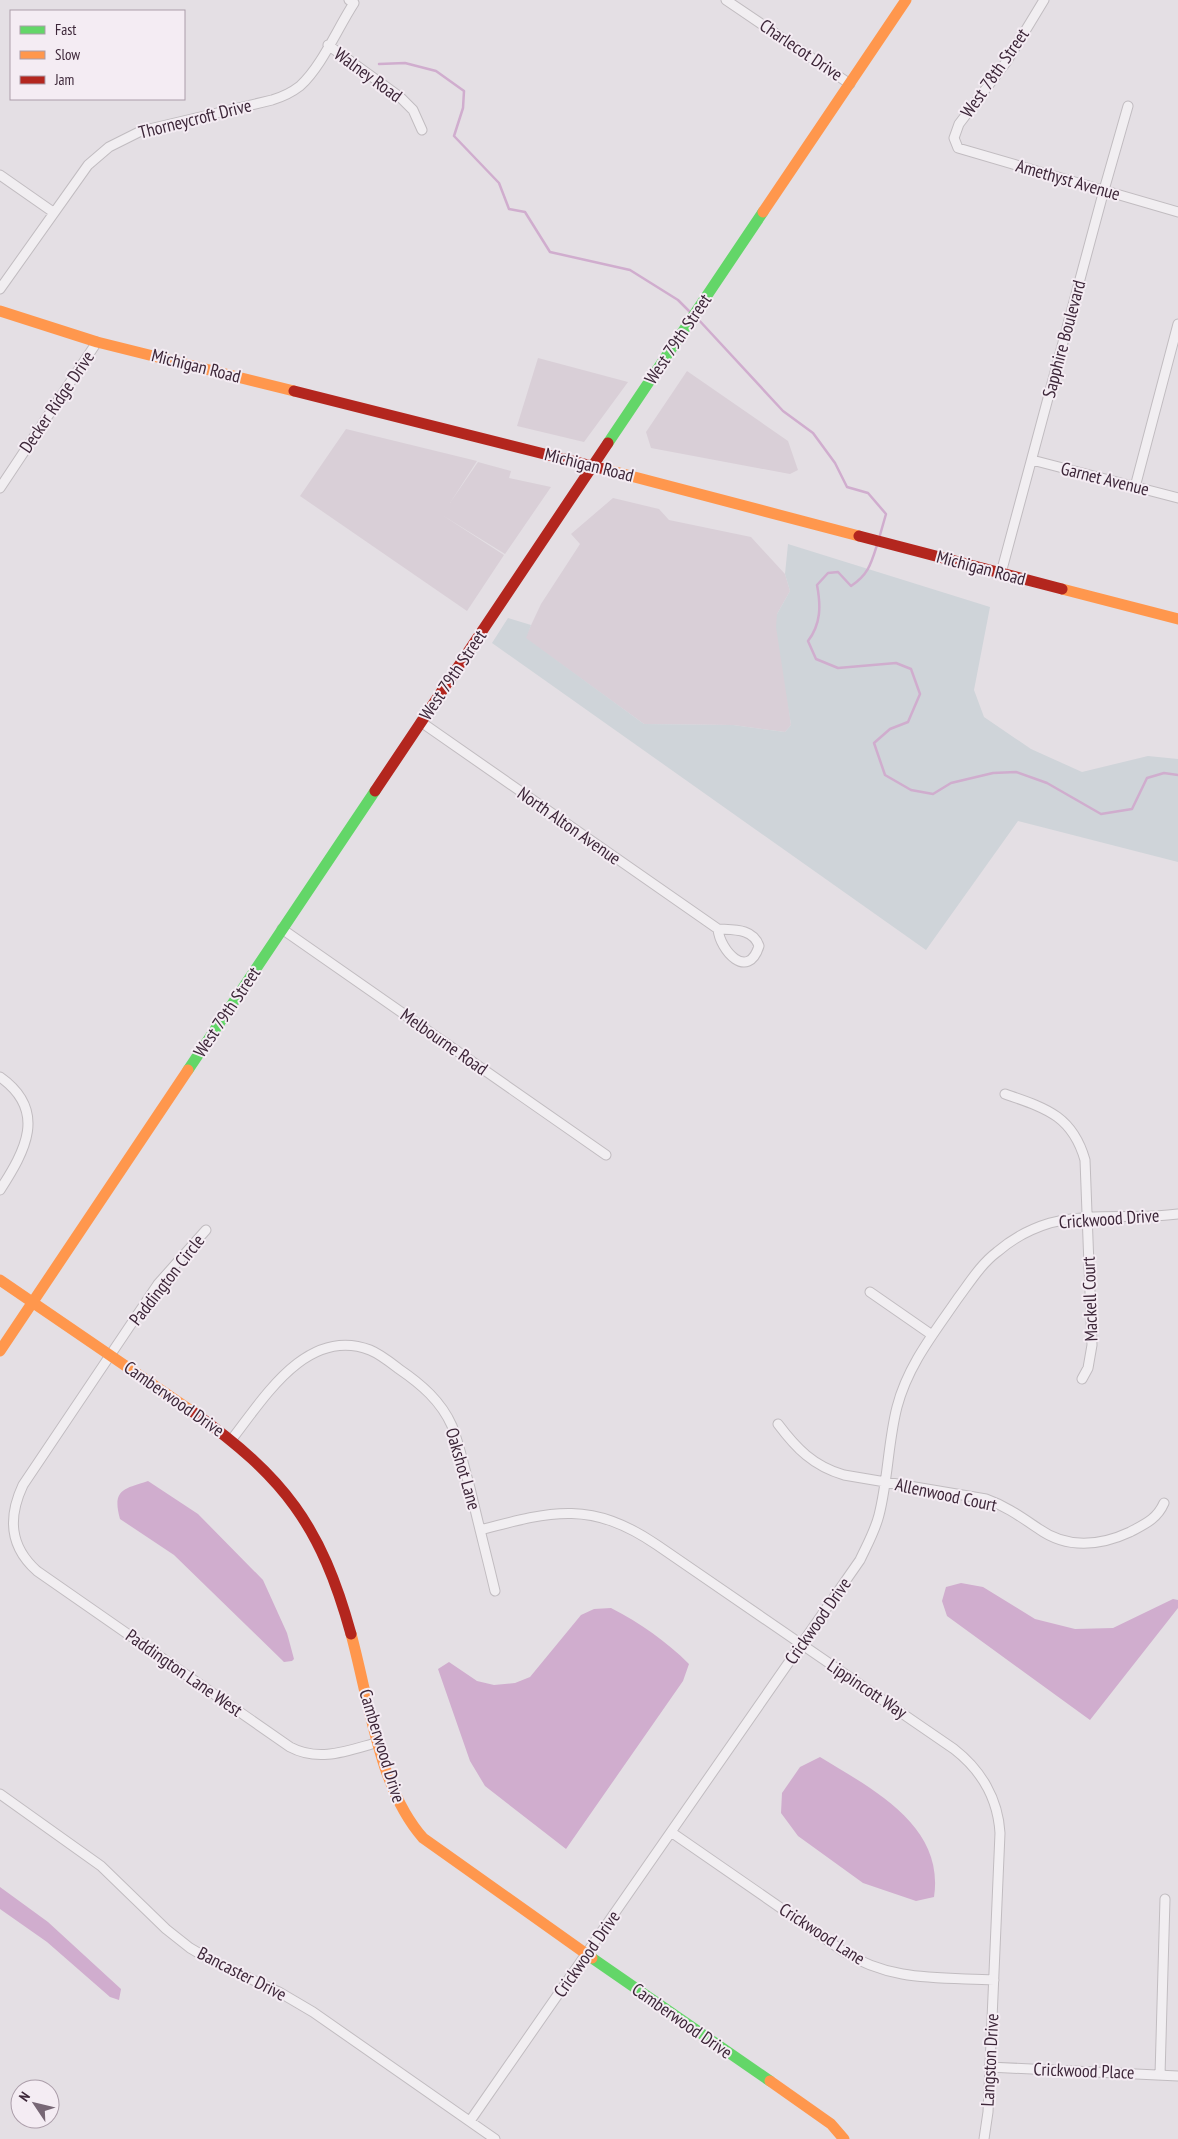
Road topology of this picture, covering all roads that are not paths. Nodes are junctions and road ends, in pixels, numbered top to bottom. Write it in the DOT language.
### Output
graph roads {
  1 [pos="726,0"];
  2 [pos="906,0"];
  3 [pos="1044,0"];
  4 [pos="351,2"];
  5 [pos="328,46"];
  6 [pos="850,84"];
  7 [pos="1128,106"];
  8 [pos="422,130"];
  9 [pos="958,148"];
  10 [pos="0,175"];
  11 [pos="1104,190"];
  12 [pos="53,212"];
  13 [pos="1178,212"];
  14 [pos="0,289"];
  15 [pos="0,311"];
  16 [pos="1178,324"];
  17 [pos="98,342"];
  18 [pos="1032,460"];
  19 [pos="593,466"];
  20 [pos="1135,487"];
  21 [pos="0,488"];
  22 [pos="1178,498"];
  23 [pos="1002,574"];
  24 [pos="1178,619"];
  25 [pos="421,722"];
  26 [pos="282,929"];
  27 [pos="718,929"];
  28 [pos="0,1077"];
  29 [pos="1005,1094"];
  30 [pos="606,1155"];
  31 [pos="0,1190"];
  32 [pos="1178,1214"];
  33 [pos="1087,1218"];
  34 [pos="206,1230"];
  35 [pos="0,1280"];
  36 [pos="870,1292"];
  37 [pos="34,1301"];
  38 [pos="932,1335"];
  39 [pos="0,1352"];
  40 [pos="111,1354"];
  41 [pos="1082,1379"];
  42 [pos="778,1424"];
  43 [pos="232,1440"];
  44 [pos="885,1482"];
  45 [pos="1164,1503"];
  46 [pos="480,1530"];
  47 [pos="14,1535"];
  48 [pos="495,1592"];
  49 [pos="802,1644"];
  50 [pos="379,1742"];
  51 [pos="0,1794"];
  52 [pos="671,1832"];
  53 [pos="1165,1899"];
  54 [pos="586,1955"];
  55 [pos="994,1980"];
  56 [pos="989,2067"];
  57 [pos="1160,2075"];
  58 [pos="1178,2076"];
  59 [pos="470,2121"];
  60 [pos="495,2139"];
  61 [pos="844,2139"];
  62 [pos="984,2139"];
  1 -- 6 [label="street, Charlecot Drive"];
  2 -- 6 [label="main road, West 79th Street"];
  3 -- 9 [label="street, West 78th Street"];
  4 -- 5 [label="street, Thorneycroft Drive"];
  5 -- 8 [label="street, Walney Road"];
  5 -- 12 [label="street, Thorneycroft Drive"];
  6 -- 19 [label="main road, West 79th Street"];
  7 -- 11 [label="street, Sapphire Boulevard"];
  9 -- 11 [label="street, Amethyst Avenue"];
  10 -- 12 [label="street"];
  11 -- 13 [label="street, Amethyst Avenue"];
  11 -- 18 [label="street, Sapphire Boulevard"];
  12 -- 14 [label="street, Thorneycroft Drive"];
  15 -- 17 [label="main road, Michigan Road"];
  16 -- 20 [label="street"];
  17 -- 19 [label="main road, Michigan Road"];
  17 -- 21 [label="street, Decker Ridge Drive"];
  18 -- 20 [label="street, Garnet Avenue"];
  18 -- 23 [label="street, Sapphire Boulevard"];
  19 -- 23 [label="main road, Michigan Road"];
  19 -- 25 [label="main road, West 79th Street"];
  20 -- 22 [label="street, Garnet Avenue"];
  23 -- 24 [label="main road, Michigan Road"];
  25 -- 26 [label="main road, West 79th Street"];
  25 -- 27 [label="street, North Alton Avenue"];
  26 -- 30 [label="street, Melbourne Road"];
  26 -- 37 [label="main road, West 79th Street"];
  27 -- 27 [label="street"];
  28 -- 31 [label="street"];
  29 -- 33 [label="street, Mackell Court"];
  32 -- 33 [label="street, Crickwood Drive"];
  33 -- 38 [label="street, Crickwood Drive"];
  33 -- 41 [label="street, Mackell Court"];
  34 -- 40 [label="street, Paddington Circle"];
  35 -- 37 [label="main road, Camberwood Drive"];
  36 -- 38 [label="street"];
  37 -- 39 [label="main road, West 79th Street"];
  37 -- 40 [label="main road, Camberwood Drive"];
  38 -- 44 [label="street, Crickwood Drive"];
  40 -- 43 [label="main road, Camberwood Drive"];
  40 -- 47 [label="street, Paddington Circle"];
  42 -- 44 [label="street, Allenwood Court"];
  43 -- 46 [label="street, Oakshot Lane"];
  43 -- 50 [label="main road, Camberwood Drive"];
  44 -- 45 [label="street, Allenwood Court"];
  44 -- 49 [label="street, Crickwood Drive"];
  46 -- 48 [label="street, Oakshot Lane"];
  46 -- 49 [label="street, Lippincott Way"];
  47 -- 50 [label="street, Paddington Lane West"];
  49 -- 52 [label="street, Crickwood Drive"];
  49 -- 55 [label="street, Lippincott Way"];
  50 -- 54 [label="main road, Camberwood Drive"];
  51 -- 59 [label="street, Bancaster Drive"];
  52 -- 54 [label="street, Crickwood Drive"];
  52 -- 55 [label="street, Crickwood Lane"];
  53 -- 57 [label="street"];
  54 -- 59 [label="street, Crickwood Drive"];
  54 -- 61 [label="main road, Camberwood Drive"];
  55 -- 56 [label="street, Langston Drive"];
  56 -- 57 [label="street, Crickwood Place"];
  56 -- 62 [label="street, Langston Drive"];
  57 -- 58 [label="street, Crickwood Place"];
  59 -- 60 [label="street, Bancaster Drive"];
}
